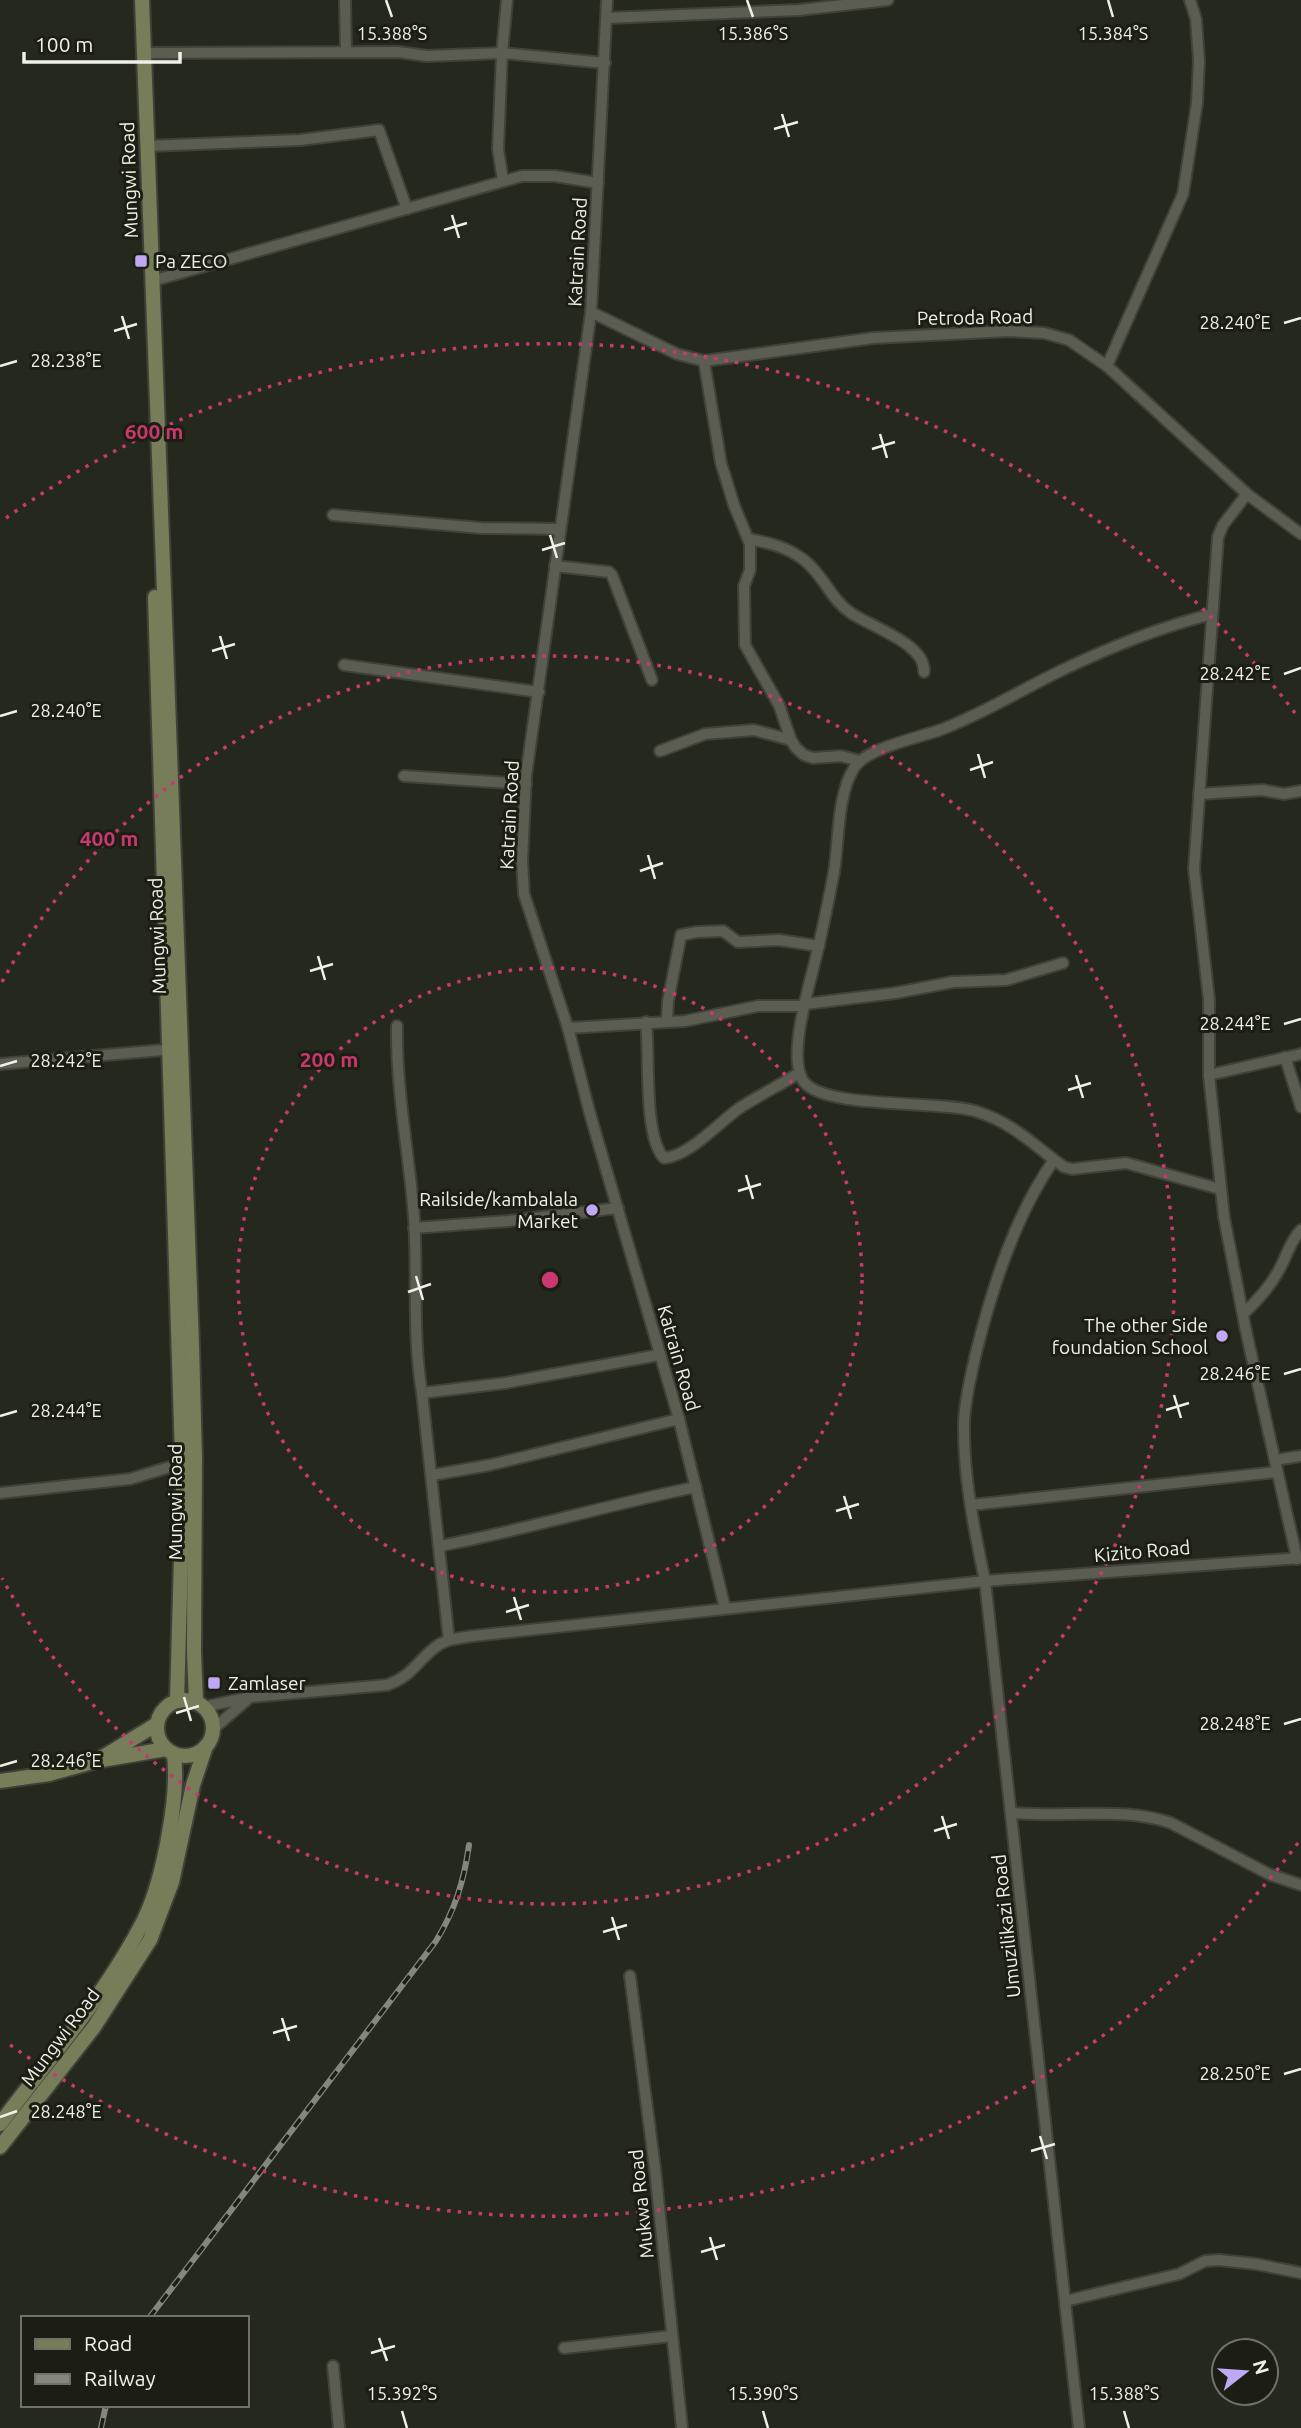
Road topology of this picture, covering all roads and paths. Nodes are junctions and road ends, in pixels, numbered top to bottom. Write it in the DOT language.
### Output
graph roads {
  1 [pos="134,0"];
  2 [pos="142,0"];
  3 [pos="345,0"];
  4 [pos="507,0"];
  5 [pos="607,0"];
  6 [pos="888,0"];
  7 [pos="1190,0"];
  8 [pos="607,18"];
  9 [pos="346,52"];
  10 [pos="144,53"];
  11 [pos="502,53"];
  12 [pos="605,63"];
  13 [pos="147,146"];
  14 [pos="503,181"];
  15 [pos="598,183"];
  16 [pos="407,209"];
  17 [pos="152,282"];
  18 [pos="591,312"];
  19 [pos="704,361"];
  20 [pos="1107,366"];
  21 [pos="1247,494"];
  22 [pos="334,515"];
  23 [pos="559,529"];
  24 [pos="1301,534"];
  25 [pos="749,539"];
  26 [pos="555,566"];
  27 [pos="1212,614"];
  28 [pos="344,665"];
  29 [pos="924,672"];
  30 [pos="652,680"];
  31 [pos="539,692"];
  32 [pos="791,740"];
  33 [pos="660,751"];
  34 [pos="860,761"];
  35 [pos="404,776"];
  36 [pos="526,784"];
  37 [pos="1301,791"];
  38 [pos="1199,794"];
  39 [pos="819,946"];
  40 [pos="1063,963"];
  41 [pos="805,1005"];
  42 [pos="667,1021"];
  43 [pos="646,1022"];
  44 [pos="397,1026"];
  45 [pos="568,1028"];
  46 [pos="175,1049"];
  47 [pos="1301,1054"];
  48 [pos="1285,1057"];
  49 [pos="0,1064"];
  50 [pos="799,1073"];
  51 [pos="1209,1075"];
  52 [pos="1301,1107"];
  53 [pos="1054,1160"];
  54 [pos="1220,1189"];
  55 [pos="618,1208"];
  56 [pos="414,1228"];
  57 [pos="1301,1230"];
  58 [pos="1242,1314"];
  59 [pos="659,1354"];
  60 [pos="422,1393"];
  61 [pos="679,1419"];
  62 [pos="1301,1456"];
  63 [pos="183,1463"];
  64 [pos="1276,1466"];
  65 [pos="432,1475"];
  66 [pos="696,1487"];
  67 [pos="0,1493"];
  68 [pos="971,1505"];
  69 [pos="439,1546"];
  70 [pos="1299,1559"];
  71 [pos="985,1581"];
  72 [pos="725,1608"];
  73 [pos="449,1640"];
  74 [pos="251,1698"];
  75 [pos="177,1701"];
  76 [pos="200,1705"];
  77 [pos="157,1724"];
  78 [pos="212,1730"];
  79 [pos="206,1746"];
  80 [pos="170,1751"];
  81 [pos="96,1761"];
  82 [pos="0,1781"];
  83 [pos="1011,1813"];
  84 [pos="1301,1885"];
  85 [pos="629,1976"];
  86 [pos="0,2124"];
  87 [pos="0,2147"];
  88 [pos="1301,2273"];
  89 [pos="1065,2301"];
  90 [pos="673,2336"];
  91 [pos="564,2348"];
  92 [pos="333,2366"];
  93 [pos="339,2428"];
  94 [pos="682,2428"];
  95 [pos="1079,2428"];
  1 -- 46 [label="main road, Mungwi Road"];
  2 -- 10 [label="main road, Mungwi Road"];
  3 -- 9 [label="street"];
  4 -- 11 [label="street"];
  5 -- 8 [label="street, Katrain Road"];
  6 -- 8 [label="street"];
  7 -- 20 [label="street"];
  8 -- 12 [label="street, Katrain Road"];
  9 -- 10 [label="street"];
  9 -- 11 [label="street"];
  10 -- 13 [label="main road, Mungwi Road"];
  11 -- 12 [label="street"];
  11 -- 14 [label="street"];
  12 -- 15 [label="street, Katrain Road"];
  13 -- 16 [label="street"];
  13 -- 17 [label="main road, Mungwi Road"];
  14 -- 15 [label="street"];
  14 -- 16 [label="street"];
  15 -- 18 [label="street, Katrain Road"];
  16 -- 17 [label="street"];
  17 -- 46 [label="main road, Mungwi Road"];
  18 -- 19 [label="street, Petroda Road"];
  18 -- 23 [label="street, Katrain Road"];
  19 -- 20 [label="street, Petroda Road"];
  19 -- 25 [label="street"];
  20 -- 21 [label="street, Petroda Road"];
  21 -- 24 [label="street, Petroda Road"];
  21 -- 27 [label="street"];
  22 -- 23 [label="street"];
  23 -- 26 [label="street, Katrain Road"];
  25 -- 29 [label="street"];
  25 -- 32 [label="street"];
  26 -- 30 [label="street"];
  26 -- 31 [label="street, Katrain Road"];
  27 -- 34 [label="street"];
  27 -- 38 [label="street"];
  28 -- 31 [label="street"];
  31 -- 36 [label="street, Katrain Road"];
  32 -- 33 [label="street"];
  32 -- 34 [label="street"];
  34 -- 39 [label="street"];
  35 -- 36 [label="street"];
  36 -- 45 [label="street, Katrain Road"];
  37 -- 38 [label="street"];
  38 -- 51 [label="street"];
  39 -- 41 [label="street"];
  39 -- 42 [label="street"];
  40 -- 41 [label="street"];
  41 -- 42 [label="street"];
  41 -- 50 [label="street"];
  42 -- 43 [label="street"];
  43 -- 45 [label="street"];
  43 -- 50 [label="street"];
  44 -- 56 [label="street"];
  45 -- 55 [label="street, Katrain Road"];
  46 -- 49 [label="street"];
  46 -- 63 [label="main road, Mungwi Road"];
  46 -- 76 [label="main road, Mungwi Road"];
  47 -- 48 [label="street"];
  48 -- 51 [label="street"];
  48 -- 52 [label="street"];
  50 -- 53 [label="street"];
  51 -- 54 [label="street"];
  53 -- 54 [label="street"];
  53 -- 68 [label="street, Umuzilikazi Road"];
  54 -- 58 [label="street"];
  55 -- 56 [label="street"];
  55 -- 59 [label="street, Katrain Road"];
  56 -- 60 [label="street"];
  57 -- 58 [label="street"];
  58 -- 64 [label="street"];
  59 -- 60 [label="street"];
  59 -- 61 [label="street, Katrain Road"];
  60 -- 65 [label="street"];
  61 -- 65 [label="street"];
  61 -- 66 [label="street, Katrain Road"];
  62 -- 64 [label="street"];
  63 -- 67 [label="street"];
  63 -- 75 [label="main road, Mungwi Road"];
  64 -- 68 [label="street"];
  64 -- 70 [label="street"];
  65 -- 69 [label="street"];
  66 -- 69 [label="street"];
  66 -- 72 [label="street, Katrain Road"];
  68 -- 71 [label="street, Umuzilikazi Road"];
  69 -- 73 [label="street"];
  70 -- 71 [label="street, Kizito Road"];
  71 -- 72 [label="street, Kizito Road"];
  71 -- 83 [label="street, Umuzilikazi Road"];
  72 -- 73 [label="street, Kizito Road"];
  73 -- 74 [label="street"];
  74 -- 76 [label="street"];
  74 -- 78 [label="street"];
  75 -- 76 [label="main road"];
  75 -- 77 [label="main road"];
  76 -- 78 [label="main road"];
  77 -- 80 [label="main road"];
  77 -- 81 [label="main road"];
  78 -- 79 [label="main road"];
  79 -- 80 [label="main road"];
  79 -- 87 [label="main road, Mungwi Road"];
  80 -- 81 [label="main road"];
  80 -- 86 [label="main road, Mungwi Road"];
  81 -- 82 [label="main road"];
  83 -- 84 [label="street"];
  83 -- 89 [label="street, Umuzilikazi Road"];
  85 -- 90 [label="street, Mukwa Road"];
  88 -- 89 [label="street"];
  89 -- 95 [label="street, Umuzilikazi Road"];
  90 -- 91 [label="street"];
  90 -- 94 [label="street, Mukwa Road"];
  92 -- 93 [label="street"];
}
